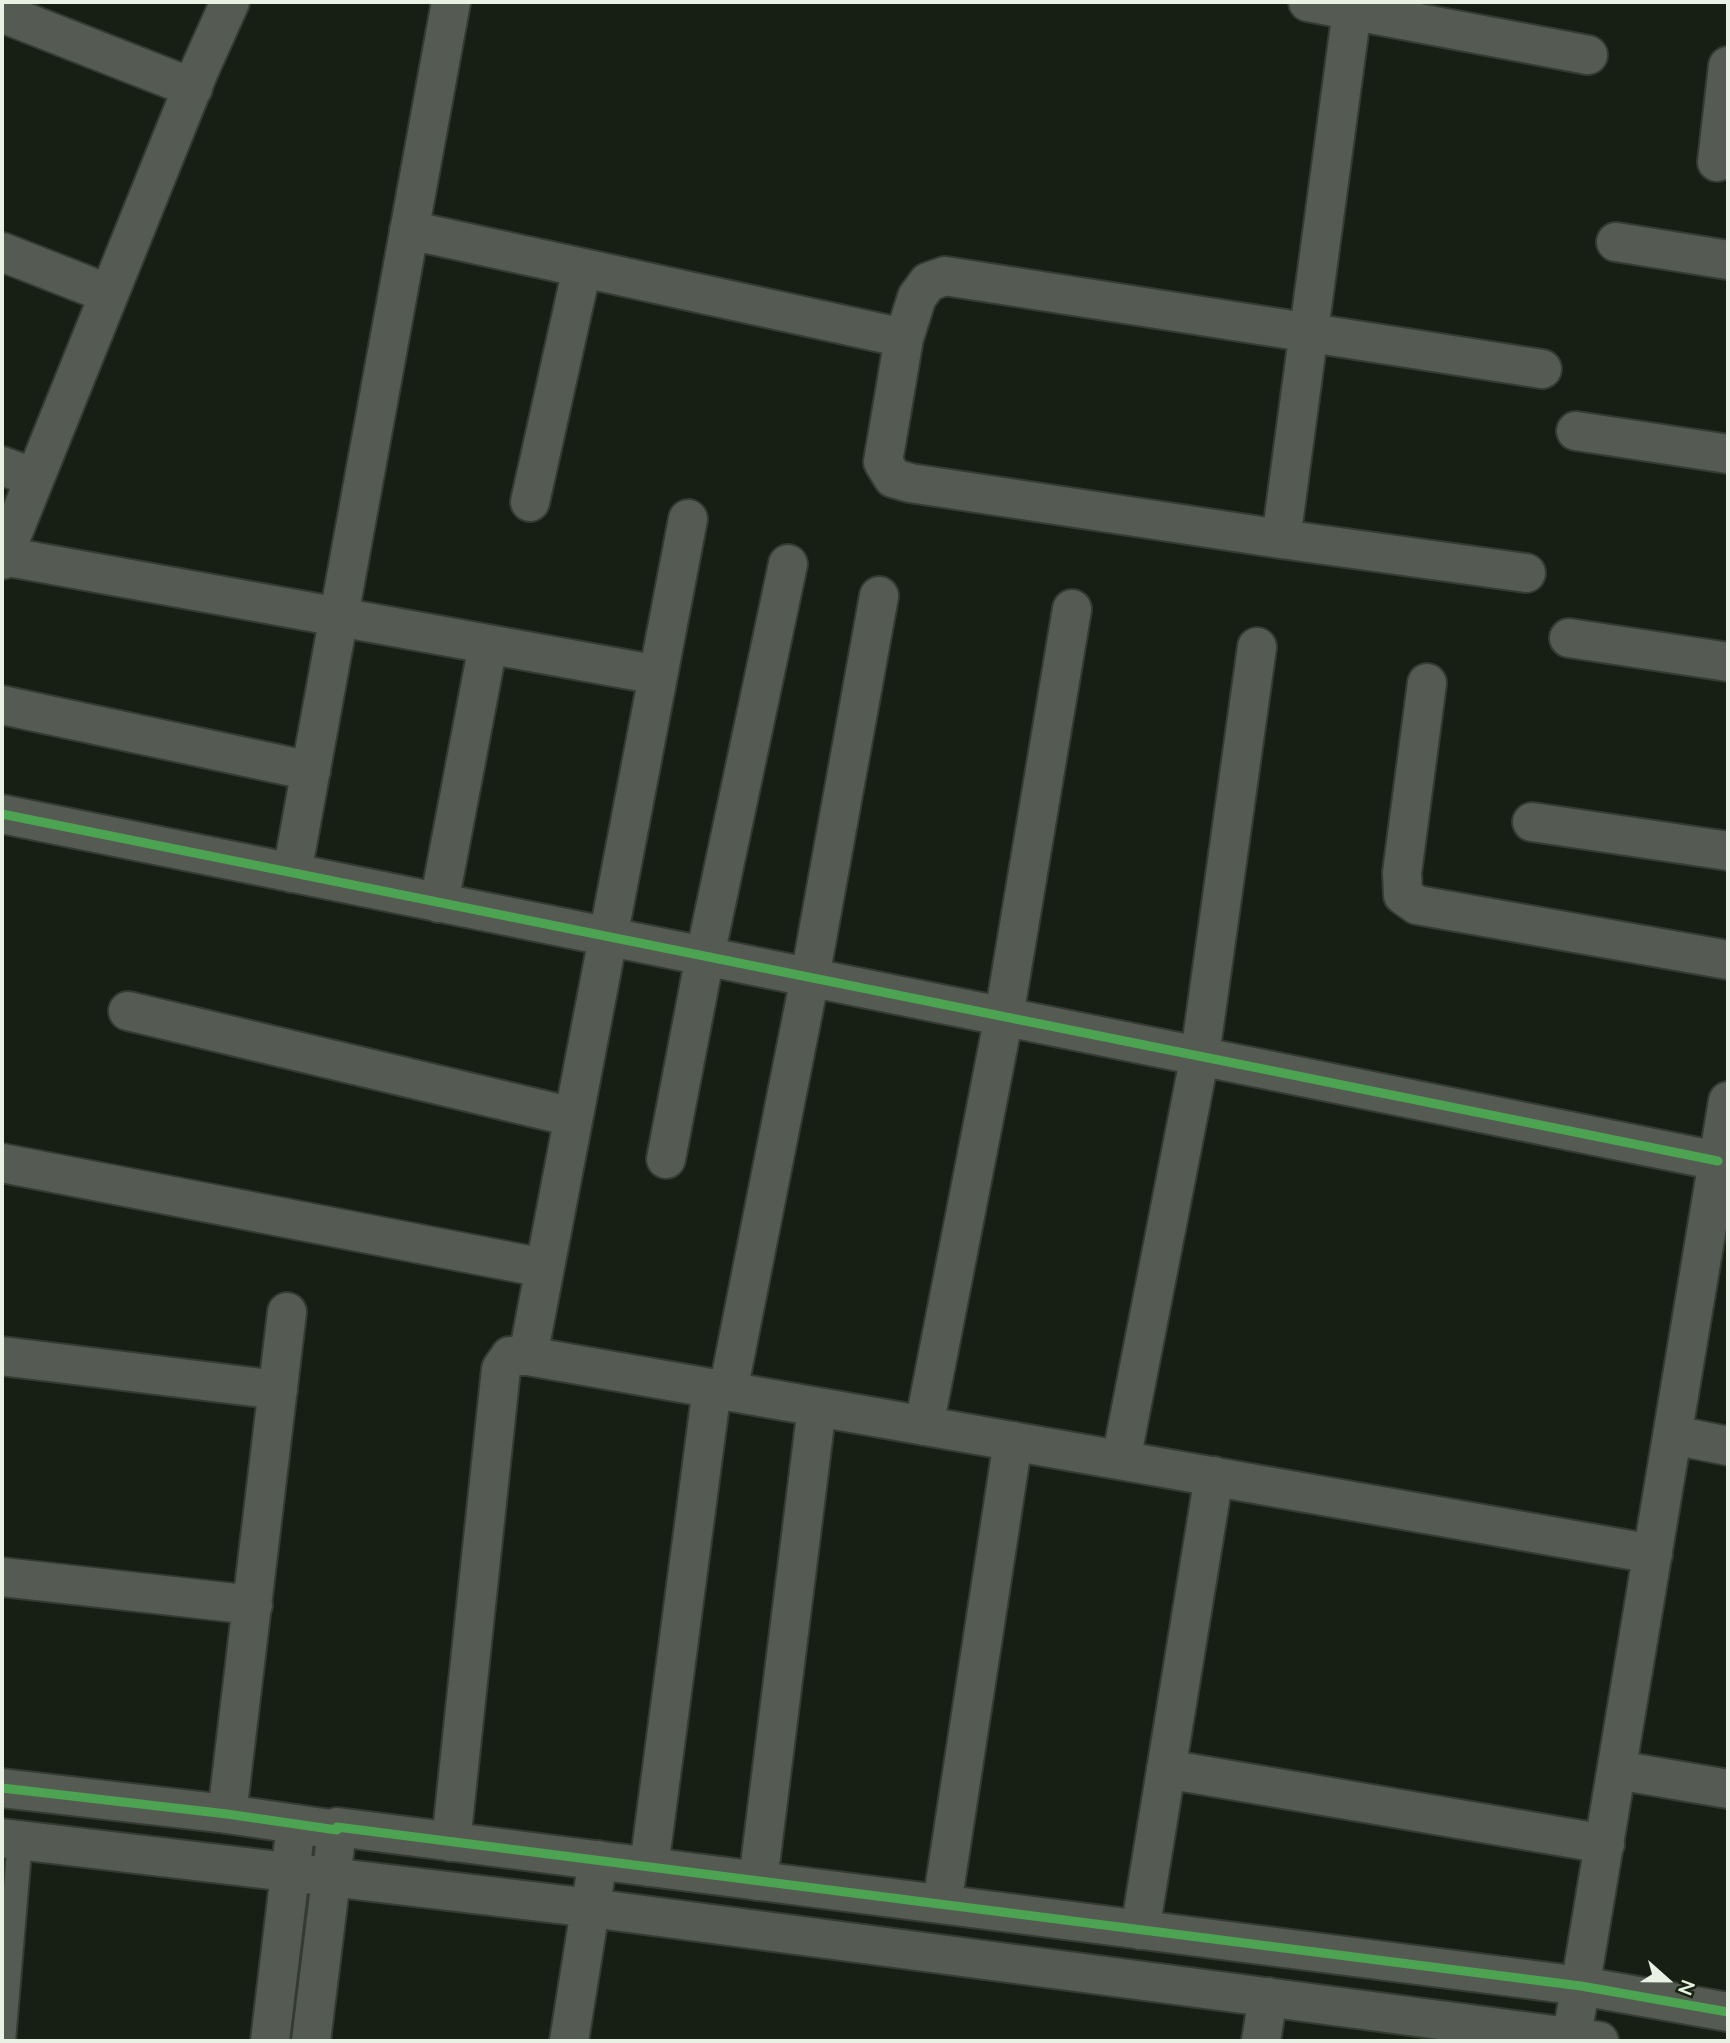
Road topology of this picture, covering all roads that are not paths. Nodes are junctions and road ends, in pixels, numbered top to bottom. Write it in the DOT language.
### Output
graph roads {
  1 [pos="230,2"];
  2 [pos="451,2"];
  3 [pos="1308,2"];
  4 [pos="1352,10"];
  5 [pos="2,13"];
  6 [pos="1588,55"];
  7 [pos="1728,68"];
  8 [pos="193,88"];
  9 [pos="1717,162"];
  10 [pos="409,230"];
  11 [pos="1616,242"];
  12 [pos="2,251"];
  13 [pos="1728,260"];
  14 [pos="582,268"];
  15 [pos="109,294"];
  16 [pos="1309,332"];
  17 [pos="904,338"];
  18 [pos="1542,369"];
  19 [pos="1576,431"];
  20 [pos="1728,454"];
  21 [pos="18,472"];
  22 [pos="530,502"];
  23 [pos="688,519"];
  24 [pos="1281,539"];
  25 [pos="3,558"];
  26 [pos="788,564"];
  27 [pos="1526,573"];
  28 [pos="879,596"];
  29 [pos="1072,609"];
  30 [pos="339,618"];
  31 [pos="1569,638"];
  32 [pos="488,645"];
  33 [pos="1257,647"];
  34 [pos="1728,662"];
  35 [pos="658,676"];
  36 [pos="1427,683"];
  37 [pos="2,705"];
  38 [pos="311,771"];
  39 [pos="2,814"];
  40 [pos="1532,822"];
  41 [pos="1728,851"];
  42 [pos="292,873"];
  43 [pos="439,903"];
  44 [pos="608,936"];
  45 [pos="705,956"];
  46 [pos="1728,960"];
  47 [pos="810,977"];
  48 [pos="128,1011"];
  49 [pos="1004,1016"];
  50 [pos="1200,1055"];
  51 [pos="1728,1101"];
  52 [pos="573,1117"];
  53 [pos="666,1159"];
  54 [pos="1718,1161"];
  55 [pos="2,1163"];
  56 [pos="544,1268"];
  57 [pos="288,1312"];
  58 [pos="2,1356"];
  59 [pos="528,1356"];
  60 [pos="720,1389"];
  61 [pos="278,1390"];
  62 [pos="817,1406"];
  63 [pos="924,1426"];
  64 [pos="1673,1435"];
  65 [pos="1013,1441"];
  66 [pos="1728,1446"];
  67 [pos="1121,1460"];
  68 [pos="1214,1476"];
  69 [pos="1653,1554"];
  70 [pos="2,1577"];
  71 [pos="253,1605"];
  72 [pos="1167,1769"];
  73 [pos="1617,1770"];
  74 [pos="2,1788"];
  75 [pos="1728,1789"];
  76 [pos="228,1814"];
  77 [pos="296,1825"];
  78 [pos="337,1830"];
  79 [pos="11,1839"];
  80 [pos="451,1842"];
  81 [pos="1605,1844"];
  82 [pos="598,1860"];
  83 [pos="649,1867"];
  84 [pos="290,1873"];
  85 [pos="329,1878"];
  86 [pos="758,1881"];
  87 [pos="942,1904"];
  88 [pos="591,1908"];
  89 [pos="1140,1930"];
  90 [pos="1273,1947"];
  91 [pos="1581,1986"];
  92 [pos="1268,1997"];
  93 [pos="1728,2012"];
  94 [pos="1586,2039"];
  95 [pos="3,2041"];
  96 [pos="270,2041"];
  97 [pos="311,2041"];
  98 [pos="569,2041"];
  99 [pos="1261,2041"];
  1 -- 8 [label="street"];
  2 -- 10 [label="street"];
  3 -- 4 [label="street"];
  4 -- 6 [label="street"];
  4 -- 16 [label="street"];
  5 -- 8 [label="street"];
  7 -- 9 [label="street"];
  8 -- 15 [label="street"];
  10 -- 14 [label="street"];
  10 -- 30 [label="street"];
  11 -- 13 [label="street"];
  12 -- 15 [label="street"];
  14 -- 17 [label="street"];
  14 -- 22 [label="street"];
  15 -- 21 [label="street"];
  16 -- 17 [label="street"];
  16 -- 18 [label="street"];
  16 -- 24 [label="street"];
  17 -- 24 [label="street"];
  19 -- 20 [label="street"];
  21 -- 25 [label="street"];
  23 -- 35 [label="street"];
  24 -- 27 [label="street"];
  25 -- 30 [label="street"];
  26 -- 45 [label="street"];
  28 -- 47 [label="street"];
  29 -- 49 [label="street"];
  30 -- 32 [label="street"];
  30 -- 38 [label="street"];
  31 -- 34 [label="street"];
  32 -- 35 [label="street"];
  32 -- 43 [label="street"];
  33 -- 50 [label="street"];
  35 -- 44 [label="street"];
  36 -- 46 [label="street"];
  37 -- 38 [label="street"];
  38 -- 42 [label="street"];
  39 -- 42 [label="street"];
  40 -- 41 [label="street"];
  42 -- 43 [label="street"];
  43 -- 44 [label="street"];
  44 -- 45 [label="street"];
  44 -- 52 [label="street"];
  45 -- 47 [label="street"];
  45 -- 53 [label="street"];
  47 -- 49 [label="street"];
  47 -- 60 [label="street"];
  48 -- 52 [label="street"];
  49 -- 50 [label="street"];
  49 -- 63 [label="street"];
  50 -- 54 [label="street"];
  50 -- 67 [label="street"];
  51 -- 54 [label="street"];
  52 -- 56 [label="street"];
  54 -- 64 [label="street"];
  55 -- 56 [label="street"];
  56 -- 59 [label="street"];
  57 -- 61 [label="street"];
  58 -- 61 [label="street"];
  59 -- 60 [label="street"];
  59 -- 80 [label="street"];
  60 -- 62 [label="street"];
  60 -- 83 [label="street"];
  61 -- 71 [label="street"];
  62 -- 63 [label="street"];
  62 -- 86 [label="street"];
  63 -- 65 [label="street"];
  64 -- 66 [label="street"];
  64 -- 69 [label="street"];
  65 -- 67 [label="street"];
  65 -- 87 [label="street"];
  67 -- 68 [label="street"];
  68 -- 69 [label="street"];
  68 -- 72 [label="street"];
  69 -- 73 [label="street"];
  70 -- 71 [label="street"];
  71 -- 76 [label="street"];
  72 -- 81 [label="street"];
  72 -- 89 [label="street"];
  73 -- 75 [label="street"];
  73 -- 81 [label="street"];
  74 -- 76 [label="street"];
  76 -- 77 [label="street"];
  77 -- 78 [label="street"];
  77 -- 84 [label="street"];
  78 -- 80 [label="street"];
  78 -- 85 [label="street"];
  79 -- 84 [label="street"];
  79 -- 95 [label="lane"];
  80 -- 82 [label="street"];
  81 -- 91 [label="street"];
  82 -- 83 [label="street"];
  82 -- 88 [label="street"];
  83 -- 86 [label="street"];
  84 -- 85 [label="street"];
  84 -- 96 [label="street"];
  85 -- 88 [label="street"];
  85 -- 97 [label="street"];
  86 -- 87 [label="street"];
  87 -- 89 [label="street"];
  88 -- 92 [label="street"];
  88 -- 98 [label="street"];
  89 -- 90 [label="street"];
  90 -- 91 [label="street"];
  90 -- 92 [label="street"];
  91 -- 93 [label="street"];
  91 -- 94 [label="street"];
  92 -- 94 [label="street"];
  92 -- 99 [label="street"];
}
